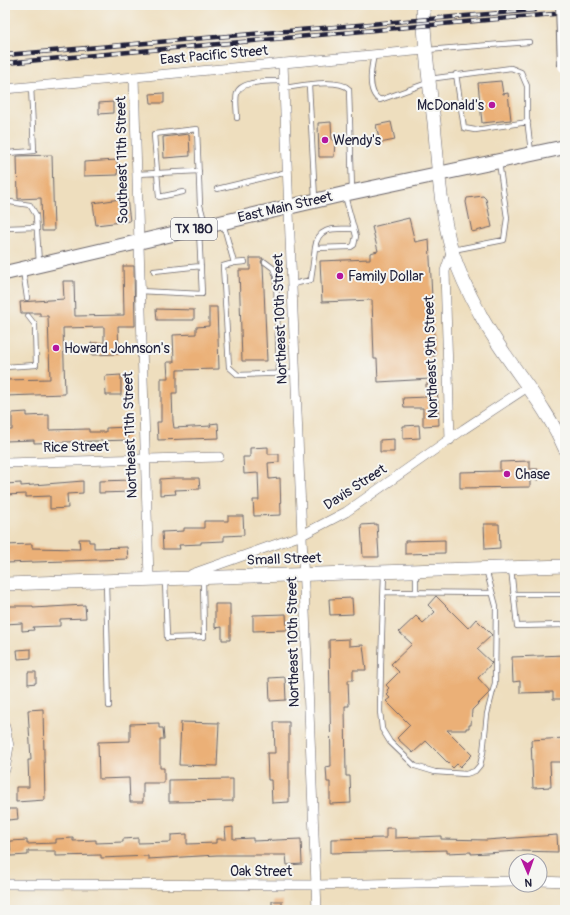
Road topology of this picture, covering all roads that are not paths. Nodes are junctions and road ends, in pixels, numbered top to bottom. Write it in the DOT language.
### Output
graph roads {
  1 [pos="423,5"];
  2 [pos="563,5"];
  3 [pos="529,42"];
  4 [pos="425,50"];
  5 [pos="374,55"];
  6 [pos="283,63"];
  7 [pos="565,66"];
  8 [pos="456,74"];
  9 [pos="134,77"];
  10 [pos="429,81"];
  11 [pos="284,84"];
  12 [pos="309,85"];
  13 [pos="31,86"];
  14 [pos="5,89"];
  15 [pos="237,118"];
  16 [pos="528,121"];
  17 [pos="565,147"];
  18 [pos="532,154"];
  19 [pos="498,160"];
  20 [pos="5,170"];
  21 [pos="199,171"];
  22 [pos="287,172"];
  23 [pos="439,173"];
  24 [pos="136,174"];
  25 [pos="157,174"];
  26 [pos="217,189"];
  27 [pos="183,192"];
  28 [pos="348,193"];
  29 [pos="315,200"];
  30 [pos="10,202"];
  31 [pos="289,206"];
  32 [pos="222,222"];
  33 [pos="37,227"];
  34 [pos="202,227"];
  35 [pos="5,228"];
  36 [pos="354,229"];
  37 [pos="138,242"];
  38 [pos="315,248"];
  39 [pos="452,250"];
  40 [pos="245,262"];
  41 [pos="265,262"];
  42 [pos="234,263"];
  43 [pos="39,265"];
  44 [pos="201,266"];
  45 [pos="23,268"];
  46 [pos="154,270"];
  47 [pos="5,272"];
  48 [pos="293,284"];
  49 [pos="139,291"];
  50 [pos="27,298"];
  51 [pos="28,316"];
  52 [pos="5,367"];
  53 [pos="279,373"];
  54 [pos="296,373"];
  55 [pos="529,386"];
  56 [pos="450,440"];
  57 [pos="565,450"];
  58 [pos="219,457"];
  59 [pos="144,459"];
  60 [pos="5,462"];
  61 [pos="302,535"];
  62 [pos="565,566"];
  63 [pos="486,568"];
  64 [pos="511,568"];
  65 [pos="416,571"];
  66 [pos="384,572"];
  67 [pos="305,574"];
  68 [pos="180,578"];
  69 [pos="203,578"];
  70 [pos="149,579"];
  71 [pos="165,579"];
  72 [pos="106,580"];
  73 [pos="5,584"];
  74 [pos="416,591"];
  75 [pos="384,592"];
  76 [pos="492,593"];
  77 [pos="514,594"];
  78 [pos="565,594"];
  79 [pos="565,625"];
  80 [pos="109,706"];
  81 [pos="5,727"];
  82 [pos="5,770"];
  83 [pos="508,881"];
  84 [pos="548,881"];
  85 [pos="565,882"];
  86 [pos="5,884"];
  87 [pos="316,885"];
  88 [pos="317,910"];
  1 -- 4 [label="street"];
  2 -- 7 [label="main road, bridge"];
  3 -- 4 [label="lane"];
  4 -- 5 [label="street, East Pacific Street"];
  4 -- 10 [label="street"];
  5 -- 6 [label="street, East Pacific Street"];
  5 -- 10 [label="lane"];
  6 -- 9 [label="street, East Pacific Street"];
  6 -- 11 [label="street, Northeast 10th Street"];
  8 -- 10 [label="lane"];
  8 -- 16 [label="lane"];
  8 -- 16 [label="lane"];
  9 -- 13 [label="street, East Pacific Street"];
  9 -- 24 [label="street, Southeast 11th Street"];
  10 -- 23 [label="street"];
  11 -- 12 [label="lane"];
  11 -- 15 [label="lane"];
  11 -- 22 [label="street, Northeast 10th Street"];
  12 -- 28 [label="lane"];
  12 -- 29 [label="lane"];
  13 -- 14 [label="street, East Pacific Street"];
  13 -- 20 [label="lane"];
  16 -- 18 [label="lane"];
  17 -- 18 [label="main road, East Main Street / TX 180"];
  18 -- 19 [label="main road, East Main Street / TX 180"];
  19 -- 23 [label="main road, East Main Street / TX 180"];
  19 -- 39 [label="lane"];
  21 -- 25 [label="lane"];
  21 -- 25 [label="lane"];
  21 -- 34 [label="lane"];
  22 -- 26 [label="lane"];
  22 -- 31 [label="street, Northeast 10th Street"];
  23 -- 28 [label="main road, East Main Street / TX 180"];
  23 -- 39 [label="street"];
  24 -- 25 [label="lane"];
  24 -- 37 [label="street, Southeast 11th Street"];
  25 -- 27 [label="lane"];
  28 -- 29 [label="main road, East Main Street / TX 180"];
  28 -- 36 [label="lane"];
  29 -- 31 [label="main road, East Main Street / TX 180"];
  30 -- 33 [label="lane"];
  31 -- 32 [label="main road, East Main Street / TX 180"];
  31 -- 48 [label="street, Northeast 10th Street"];
  32 -- 34 [label="main road, East Main Street / TX 180"];
  32 -- 42 [label="lane"];
  33 -- 35 [label="lane"];
  33 -- 43 [label="lane"];
  34 -- 37 [label="main road, East Main Street / TX 180"];
  34 -- 44 [label="lane"];
  36 -- 38 [label="lane"];
  36 -- 38 [label="lane"];
  37 -- 43 [label="main road, East Main Street / TX 180"];
  37 -- 49 [label="street, Northeast 11th Street"];
  38 -- 48 [label="lane"];
  39 -- 55 [label="street"];
  39 -- 56 [label="street, Northeast 9th Street"];
  40 -- 42 [label="lane"];
  41 -- 53 [label="lane"];
  42 -- 53 [label="lane"];
  43 -- 45 [label="main road, East Main Street / TX 180"];
  44 -- 46 [label="lane"];
  44 -- 49 [label="lane"];
  45 -- 47 [label="main road, East Main Street / TX 180"];
  45 -- 50 [label="lane"];
  48 -- 54 [label="street, Northeast 10th Street"];
  49 -- 59 [label="street, Northeast 11th Street"];
  51 -- 52 [label="lane"];
  53 -- 54 [label="lane"];
  54 -- 61 [label="street, Northeast 10th Street"];
  55 -- 56 [label="street, Davis Street"];
  55 -- 57 [label="street"];
  56 -- 61 [label="street, Davis Street"];
  58 -- 59 [label="street, Rice Street"];
  59 -- 60 [label="street, Rice Street"];
  59 -- 70 [label="street, Northeast 11th Street"];
  61 -- 67 [label="street, Northeast 10th Street"];
  61 -- 68 [label="street, Davis Street"];
  62 -- 64 [label="street, Small Street"];
  63 -- 64 [label="street, Small Street"];
  63 -- 65 [label="street, Small Street"];
  63 -- 76 [label="lane"];
  64 -- 77 [label="lane"];
  65 -- 66 [label="street, Small Street"];
  65 -- 74 [label="lane"];
  66 -- 67 [label="street, Small Street"];
  66 -- 75 [label="lane"];
  67 -- 69 [label="street, Small Street"];
  67 -- 87 [label="street, Northeast 10th Street"];
  68 -- 69 [label="street, Small Street"];
  68 -- 71 [label="street, Small Street"];
  69 -- 71 [label="lane"];
  70 -- 71 [label="street, Small Street"];
  70 -- 72 [label="street, Small Street"];
  72 -- 73 [label="street, Small Street"];
  72 -- 80 [label="lane"];
  74 -- 75 [label="lane"];
  74 -- 76 [label="lane"];
  75 -- 76 [label="lane"];
  77 -- 78 [label="lane"];
  77 -- 79 [label="lane"];
  81 -- 82 [label="street"];
  83 -- 87 [label="street, Oak Street"];
  84 -- 85 [label="street"];
  86 -- 87 [label="street, Oak Street"];
  87 -- 88 [label="street, Northeast 10th Street"];
}
